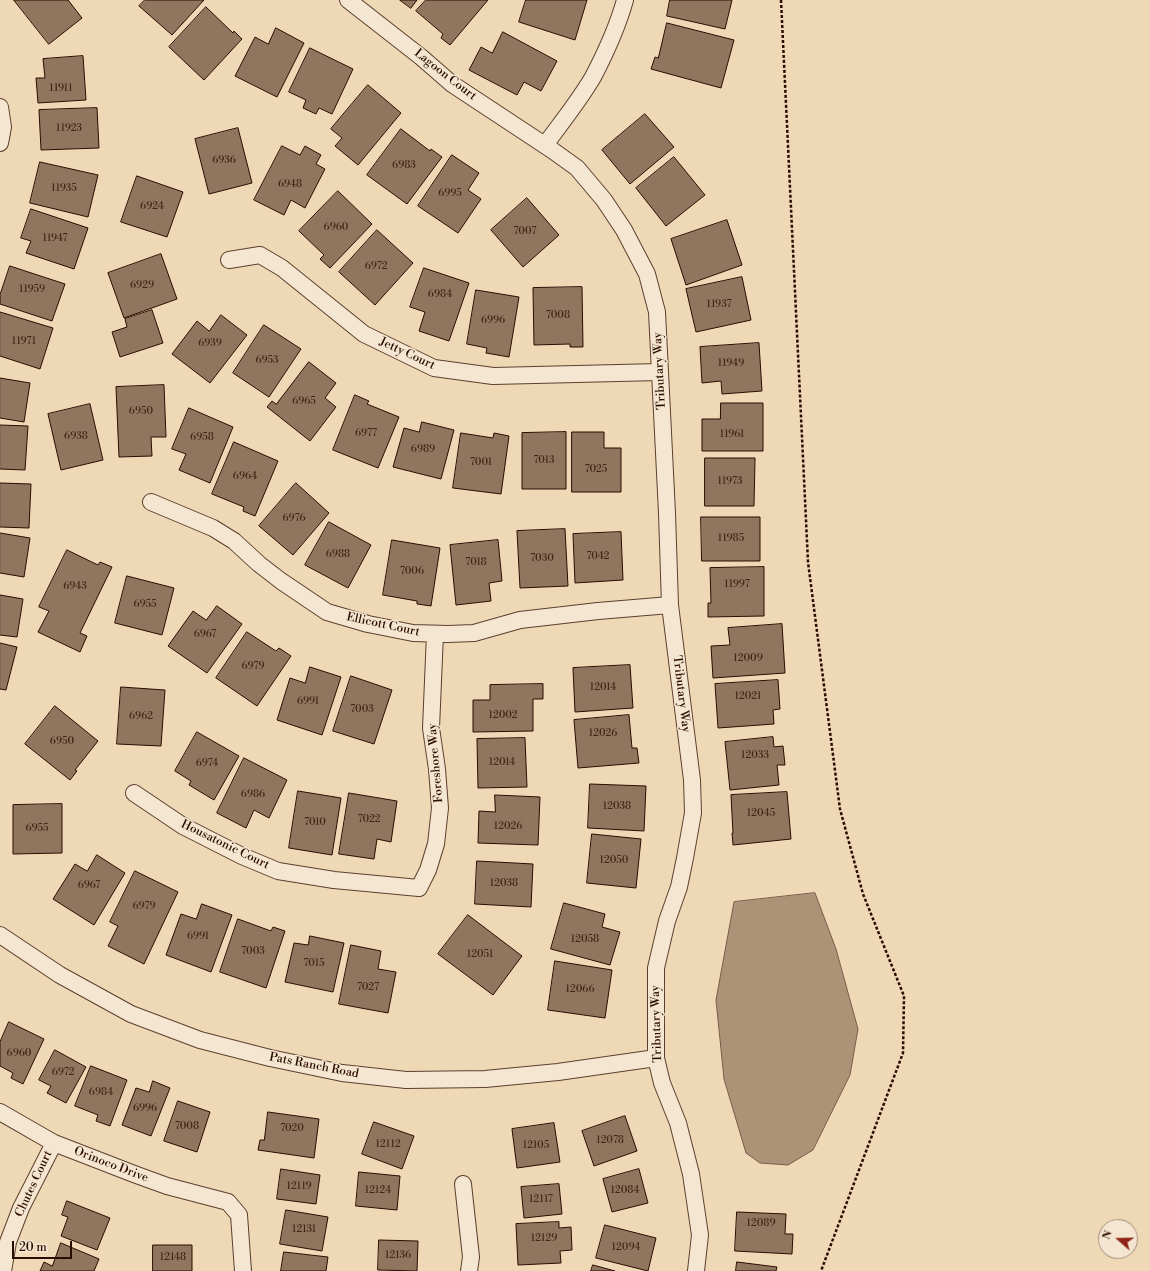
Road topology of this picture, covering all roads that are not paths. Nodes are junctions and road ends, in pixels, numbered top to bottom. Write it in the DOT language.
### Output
graph roads {
  1 [pos="348,0"];
  2 [pos="625,0"];
  3 [pos="0,107"];
  4 [pos="0,143"];
  5 [pos="545,145"];
  6 [pos="229,260"];
  7 [pos="660,372"];
  8 [pos="151,502"];
  9 [pos="670,605"];
  10 [pos="435,634"];
  11 [pos="134,793"];
  12 [pos="419,888"];
  13 [pos="0,935"];
  14 [pos="656,1058"];
  15 [pos="0,1112"];
  16 [pos="54,1143"];
  17 [pos="463,1184"];
  18 [pos="3,1271"];
  19 [pos="243,1271"];
  20 [pos="469,1271"];
  21 [pos="696,1271"];
  1 -- 5 [label="street, Lagoon Court"];
  2 -- 5 [label="street"];
  3 -- 4 [label="street"];
  5 -- 7 [label="street, Tributary Way"];
  6 -- 7 [label="street, Jetty Court"];
  7 -- 9 [label="street, Tributary Way"];
  8 -- 10 [label="street, Ellicott Court"];
  9 -- 10 [label="street, Ellicott Court"];
  9 -- 14 [label="street, Tributary Way"];
  10 -- 12 [label="street, Foreshore Way"];
  11 -- 12 [label="street, Housatonic Court"];
  13 -- 14 [label="street, Pats Ranch Road"];
  14 -- 21 [label="street, Tributary Way"];
  15 -- 16 [label="street, Orinoco Drive"];
  16 -- 18 [label="street, Chutes Court"];
  16 -- 19 [label="street, Orinoco Drive"];
  17 -- 20 [label="street"];
}
